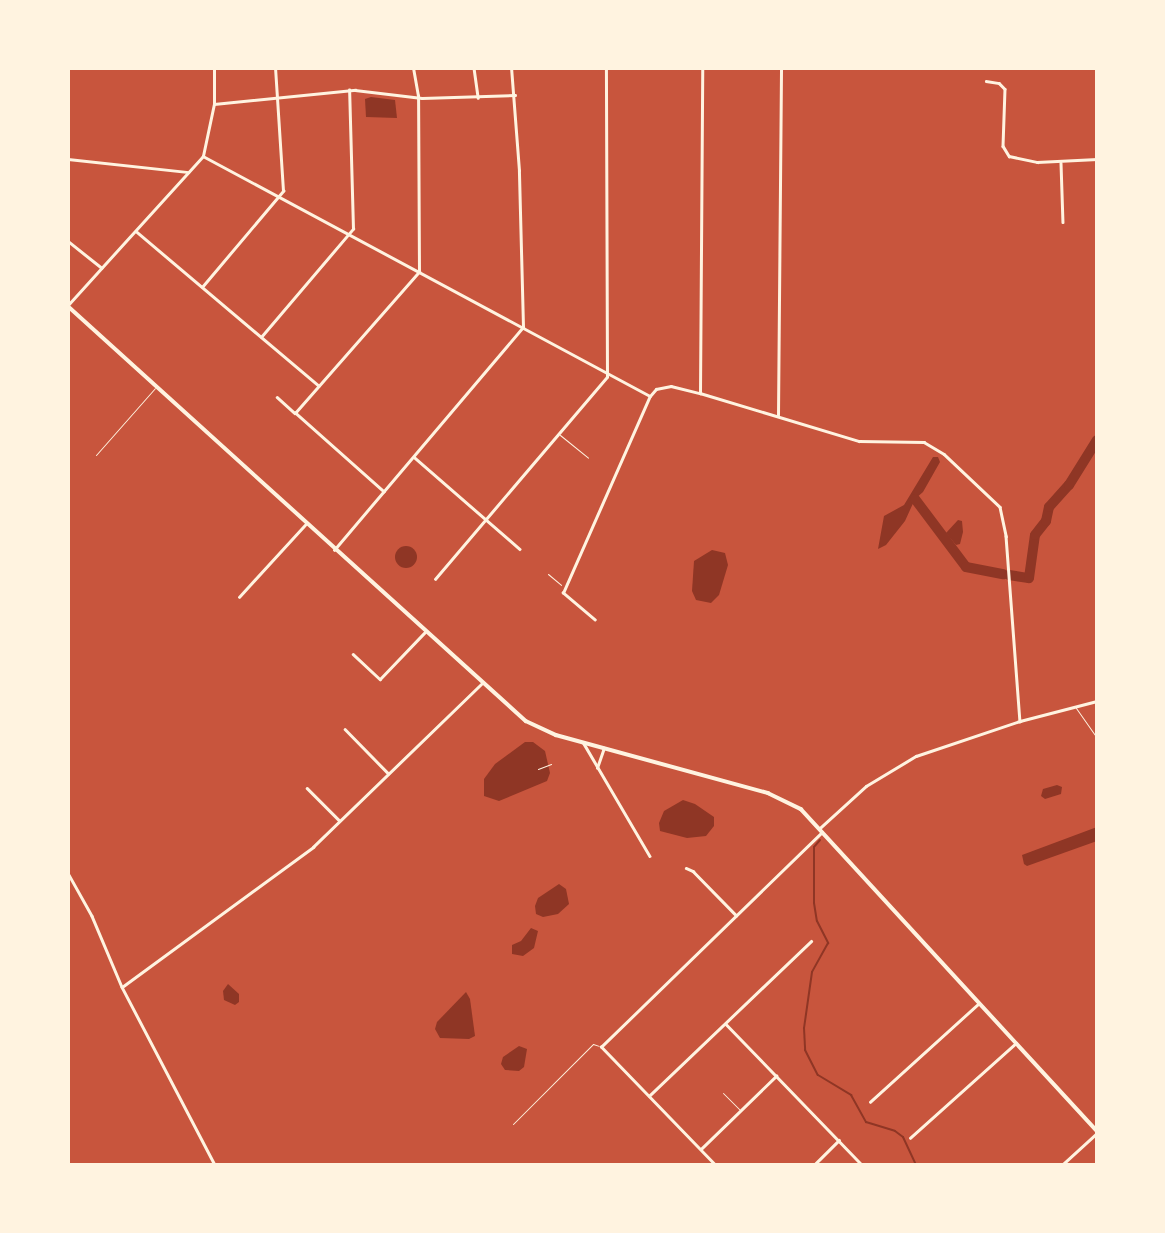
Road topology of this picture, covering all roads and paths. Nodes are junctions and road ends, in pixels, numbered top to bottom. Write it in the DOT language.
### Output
graph roads {
  1 [pos="214,68"];
  2 [pos="275,68"];
  3 [pos="413,68"];
  4 [pos="474,68"];
  5 [pos="511,68"];
  6 [pos="606,68"];
  7 [pos="702,68"];
  8 [pos="781,68"];
  9 [pos="986,82"];
  10 [pos="349,90"];
  11 [pos="515,95"];
  12 [pos="418,96"];
  13 [pos="279,97"];
  14 [pos="478,98"];
  15 [pos="214,104"];
  16 [pos="203,156"];
  17 [pos="68,159"];
  18 [pos="1097,159"];
  19 [pos="1061,162"];
  20 [pos="188,172"];
  21 [pos="279,197"];
  22 [pos="1063,222"];
  23 [pos="136,231"];
  24 [pos="350,235"];
  25 [pos="68,241"];
  26 [pos="102,268"];
  27 [pos="419,272"];
  28 [pos="202,287"];
  29 [pos="68,305"];
  30 [pos="523,327"];
  31 [pos="261,337"];
  32 [pos="608,373"];
  33 [pos="319,386"];
  34 [pos="157,387"];
  35 [pos="699,393"];
  36 [pos="650,396"];
  37 [pos="277,397"];
  38 [pos="295,413"];
  39 [pos="778,415"];
  40 [pos="559,433"];
  41 [pos="96,455"];
  42 [pos="414,457"];
  43 [pos="588,457"];
  44 [pos="384,492"];
  45 [pos="486,520"];
  46 [pos="306,524"];
  47 [pos="520,549"];
  48 [pos="334,550"];
  49 [pos="548,574"];
  50 [pos="435,579"];
  51 [pos="565,589"];
  52 [pos="239,597"];
  53 [pos="595,621"];
  54 [pos="425,632"];
  55 [pos="353,654"];
  56 [pos="481,684"];
  57 [pos="1097,701"];
  58 [pos="1075,707"];
  59 [pos="1020,721"];
  60 [pos="345,729"];
  61 [pos="1097,738"];
  62 [pos="583,742"];
  63 [pos="604,748"];
  64 [pos="551,764"];
  65 [pos="597,768"];
  66 [pos="538,769"];
  67 [pos="388,773"];
  68 [pos="307,788"];
  69 [pos="340,821"];
  70 [pos="822,830"];
  71 [pos="650,856"];
  72 [pos="686,868"];
  73 [pos="68,873"];
  74 [pos="736,915"];
  75 [pos="811,941"];
  76 [pos="122,987"];
  77 [pos="979,1003"];
  78 [pos="725,1023"];
  79 [pos="1016,1043"];
  80 [pos="601,1047"];
  81 [pos="776,1076"];
  82 [pos="723,1093"];
  83 [pos="649,1097"];
  84 [pos="870,1102"];
  85 [pos="741,1111"];
  86 [pos="513,1124"];
  87 [pos="1097,1132"];
  88 [pos="910,1138"];
  89 [pos="839,1140"];
  90 [pos="701,1150"];
  91 [pos="215,1165"];
  92 [pos="715,1165"];
  93 [pos="814,1165"];
  94 [pos="862,1165"];
  95 [pos="1062,1165"];
  1 -- 15 [label="street"];
  2 -- 13 [label="street"];
  3 -- 12 [label="street"];
  4 -- 14 [label="street"];
  5 -- 11 [label="street"];
  6 -- 32 [label="street"];
  7 -- 35 [label="street"];
  8 -- 39 [label="street"];
  9 -- 19 [label="street"];
  10 -- 12 [label="street"];
  10 -- 13 [label="street"];
  10 -- 24 [label="street"];
  11 -- 14 [label="street"];
  11 -- 30 [label="street"];
  12 -- 14 [label="street"];
  12 -- 27 [label="street"];
  13 -- 15 [label="street"];
  13 -- 21 [label="street"];
  15 -- 16 [label="street"];
  16 -- 20 [label="street"];
  16 -- 21 [label="street"];
  17 -- 20 [label="street"];
  18 -- 19 [label="street"];
  19 -- 22 [label="street"];
  20 -- 23 [label="street"];
  21 -- 24 [label="street"];
  21 -- 28 [label="street"];
  23 -- 26 [label="street"];
  23 -- 28 [label="street"];
  24 -- 27 [label="street"];
  24 -- 31 [label="street"];
  25 -- 26 [label="street"];
  26 -- 29 [label="street"];
  27 -- 30 [label="street"];
  27 -- 33 [label="street"];
  28 -- 31 [label="street"];
  29 -- 34 [label="main road"];
  30 -- 32 [label="street"];
  30 -- 42 [label="street"];
  31 -- 33 [label="street"];
  32 -- 36 [label="street"];
  32 -- 40 [label="street"];
  33 -- 38 [label="street"];
  34 -- 41 [label="lane"];
  34 -- 46 [label="main road"];
  35 -- 36 [label="street"];
  35 -- 39 [label="street"];
  36 -- 51 [label="street"];
  37 -- 38 [label="street"];
  38 -- 44 [label="street"];
  39 -- 59 [label="street"];
  40 -- 43 [label="lane"];
  40 -- 45 [label="street"];
  42 -- 44 [label="street"];
  42 -- 45 [label="street"];
  44 -- 48 [label="street"];
  45 -- 47 [label="street"];
  45 -- 50 [label="street"];
  46 -- 48 [label="main road"];
  46 -- 52 [label="street"];
  48 -- 54 [label="main road"];
  49 -- 51 [label="path"];
  51 -- 53 [label="street"];
  54 -- 55 [label="street"];
  54 -- 56 [label="main road"];
  56 -- 62 [label="main road"];
  56 -- 67 [label="street"];
  57 -- 58 [label="street"];
  58 -- 59 [label="street"];
  58 -- 61 [label="lane"];
  59 -- 70 [label="street"];
  60 -- 67 [label="street"];
  62 -- 63 [label="main road"];
  62 -- 65 [label="street"];
  63 -- 65 [label="street"];
  63 -- 70 [label="main road"];
  64 -- 66 [label="path"];
  65 -- 71 [label="street"];
  67 -- 69 [label="street"];
  68 -- 69 [label="street"];
  69 -- 76 [label="street"];
  70 -- 74 [label="street"];
  70 -- 77 [label="main road"];
  72 -- 74 [label="street"];
  73 -- 76 [label="street"];
  74 -- 80 [label="street"];
  75 -- 78 [label="street"];
  76 -- 91 [label="street"];
  77 -- 79 [label="main road"];
  77 -- 84 [label="street"];
  78 -- 81 [label="street"];
  78 -- 83 [label="street"];
  79 -- 87 [label="main road"];
  79 -- 88 [label="street"];
  80 -- 83 [label="street"];
  80 -- 86 [label="lane"];
  81 -- 85 [label="street"];
  81 -- 89 [label="street"];
  82 -- 85 [label="lane"];
  83 -- 90 [label="street"];
  85 -- 90 [label="street"];
  87 -- 95 [label="street"];
  89 -- 93 [label="street"];
  89 -- 94 [label="street"];
  90 -- 92 [label="street"];
}
